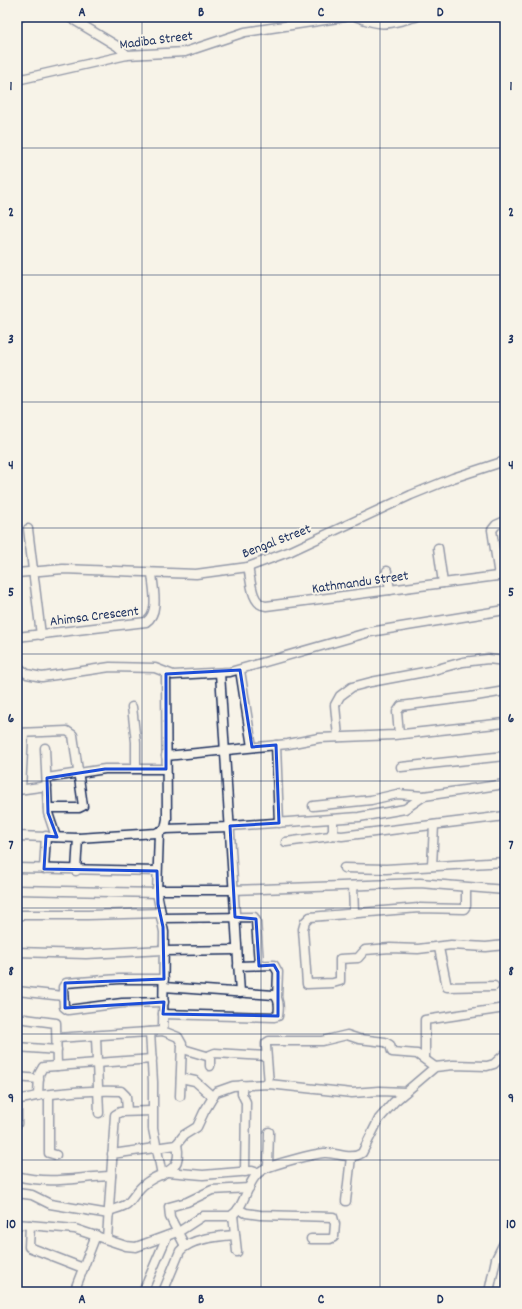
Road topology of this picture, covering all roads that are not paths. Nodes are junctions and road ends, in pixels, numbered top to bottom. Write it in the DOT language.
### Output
graph roads {
  1 [pos="21,17"];
  2 [pos="69,17"];
  3 [pos="345,17"];
  4 [pos="357,17"];
  5 [pos="416,17"];
  6 [pos="17,18"];
  7 [pos="127,55"];
  8 [pos="17,80"];
  9 [pos="505,461"];
  10 [pos="505,521"];
  11 [pos="28,529"];
  12 [pos="438,548"];
  13 [pos="248,567"];
  14 [pos="34,571"];
  15 [pos="387,571"];
  16 [pos="17,573"];
  17 [pos="152,573"];
  18 [pos="502,575"];
  19 [pos="443,583"];
  20 [pos="390,590"];
  21 [pos="505,610"];
  22 [pos="41,635"];
  23 [pos="17,637"];
  24 [pos="505,661"];
  25 [pos="17,666"];
  26 [pos="240,670"];
  27 [pos="220,673"];
  28 [pos="166,674"];
  29 [pos="505,691"];
  30 [pos="132,707"];
  31 [pos="505,723"];
  32 [pos="21,733"];
  33 [pos="399,734"];
  34 [pos="338,737"];
  35 [pos="276,745"];
  36 [pos="252,747"];
  37 [pos="46,748"];
  38 [pos="225,749"];
  39 [pos="166,756"];
  40 [pos="505,756"];
  41 [pos="401,767"];
  42 [pos="136,768"];
  43 [pos="166,768"];
  44 [pos="80,772"];
  45 [pos="47,782"];
  46 [pos="505,784"];
  47 [pos="19,789"];
  48 [pos="424,796"];
  49 [pos="313,806"];
  50 [pos="48,808"];
  51 [pos="505,816"];
  52 [pos="333,820"];
  53 [pos="280,823"];
  54 [pos="434,825"];
  55 [pos="230,826"];
  56 [pos="162,830"];
  57 [pos="332,835"];
  58 [pos="17,836"];
  59 [pos="46,836"];
  60 [pos="56,836"];
  61 [pos="78,838"];
  62 [pos="286,842"];
  63 [pos="505,862"];
  64 [pos="432,866"];
  65 [pos="17,868"];
  66 [pos="344,868"];
  67 [pos="44,869"];
  68 [pos="76,871"];
  69 [pos="157,871"];
  70 [pos="353,886"];
  71 [pos="466,888"];
  72 [pos="17,890"];
  73 [pos="233,890"];
  74 [pos="505,890"];
  75 [pos="157,892"];
  76 [pos="354,913"];
  77 [pos="17,915"];
  78 [pos="161,915"];
  79 [pos="235,918"];
  80 [pos="505,945"];
  81 [pos="439,948"];
  82 [pos="164,950"];
  83 [pos="237,950"];
  84 [pos="17,952"];
  85 [pos="259,965"];
  86 [pos="238,966"];
  87 [pos="164,983"];
  88 [pos="494,986"];
  89 [pos="17,991"];
  90 [pos="240,993"];
  91 [pos="63,996"];
  92 [pos="277,997"];
  93 [pos="164,1002"];
  94 [pos="505,1008"];
  95 [pos="163,1014"];
  96 [pos="17,1018"];
  97 [pos="163,1031"];
  98 [pos="150,1032"];
  99 [pos="96,1037"];
  100 [pos="57,1038"];
  101 [pos="17,1047"];
  102 [pos="183,1049"];
  103 [pos="57,1050"];
  104 [pos="505,1054"];
  105 [pos="266,1056"];
  106 [pos="425,1058"];
  107 [pos="152,1059"];
  108 [pos="98,1063"];
  109 [pos="57,1066"];
  110 [pos="435,1067"];
  111 [pos="17,1077"];
  112 [pos="180,1078"];
  113 [pos="39,1079"];
  114 [pos="269,1084"];
  115 [pos="242,1085"];
  116 [pos="99,1092"];
  117 [pos="405,1092"];
  118 [pos="48,1095"];
  119 [pos="38,1096"];
  120 [pos="180,1096"];
  121 [pos="213,1097"];
  122 [pos="17,1099"];
  123 [pos="152,1111"];
  124 [pos="127,1112"];
  125 [pos="99,1113"];
  126 [pos="17,1124"];
  127 [pos="268,1132"];
  128 [pos="177,1144"];
  129 [pos="156,1147"];
  130 [pos="112,1154"];
  131 [pos="56,1155"];
  132 [pos="351,1157"];
  133 [pos="268,1167"];
  134 [pos="245,1172"];
  135 [pos="165,1174"];
  136 [pos="258,1174"];
  137 [pos="17,1176"];
  138 [pos="111,1176"];
  139 [pos="249,1188"];
  140 [pos="17,1193"];
  141 [pos="346,1201"];
  142 [pos="109,1212"];
  143 [pos="235,1212"];
  144 [pos="17,1224"];
  145 [pos="30,1225"];
  146 [pos="177,1232"];
  147 [pos="96,1235"];
  148 [pos="235,1235"];
  149 [pos="167,1236"];
  150 [pos="107,1239"];
  151 [pos="311,1239"];
  152 [pos="505,1241"];
  153 [pos="185,1246"];
  154 [pos="237,1252"];
  155 [pos="83,1268"];
  156 [pos="74,1292"];
  157 [pos="143,1292"];
  158 [pos="163,1292"];
  159 [pos="489,1292"];
  1 -- 6 [label="street"];
  2 -- 7 [label="street"];
  3 -- 7 [label="street, Madiba Street"];
  4 -- 5 [label="street"];
  7 -- 8 [label="street, Madiba Street"];
  9 -- 13 [label="street, Bengal Street"];
  10 -- 18 [label="street"];
  11 -- 14 [label="street"];
  12 -- 19 [label="street"];
  13 -- 17 [label="street, Bengal Street"];
  13 -- 20 [label="street, Kathmandu Street"];
  14 -- 16 [label="street, Bengal Street"];
  14 -- 17 [label="street, Bengal Street"];
  14 -- 22 [label="street"];
  15 -- 20 [label="street"];
  17 -- 22 [label="street, Ahimsa Crescent"];
  18 -- 19 [label="street, Kathmandu Street"];
  19 -- 20 [label="street, Kathmandu Street"];
  21 -- 26 [label="street"];
  22 -- 23 [label="street, Ahimsa Crescent"];
  24 -- 34 [label="street"];
  25 -- 28 [label="street"];
  26 -- 27 [label="street"];
  26 -- 36 [label="street"];
  27 -- 28 [label="street"];
  27 -- 38 [label="street"];
  28 -- 39 [label="street"];
  29 -- 33 [label="street"];
  30 -- 42 [label="street"];
  31 -- 33 [label="street"];
  32 -- 44 [label="street"];
  32 -- 47 [label="street"];
  33 -- 34 [label="street"];
  34 -- 35 [label="street"];
  35 -- 36 [label="street"];
  35 -- 53 [label="street"];
  36 -- 38 [label="street"];
  37 -- 45 [label="street"];
  38 -- 39 [label="street"];
  38 -- 55 [label="street"];
  39 -- 43 [label="street"];
  40 -- 41 [label="street"];
  42 -- 43 [label="street"];
  42 -- 44 [label="street"];
  43 -- 56 [label="street"];
  44 -- 45 [label="street"];
  44 -- 50 [label="street"];
  45 -- 47 [label="street"];
  45 -- 50 [label="street"];
  46 -- 48 [label="street"];
  48 -- 49 [label="street"];
  48 -- 52 [label="street"];
  50 -- 60 [label="street"];
  51 -- 54 [label="street"];
  52 -- 53 [label="street"];
  52 -- 57 [label="street"];
  53 -- 55 [label="street"];
  54 -- 57 [label="street"];
  54 -- 64 [label="street"];
  55 -- 56 [label="street"];
  55 -- 73 [label="street"];
  56 -- 61 [label="street"];
  56 -- 69 [label="street"];
  57 -- 62 [label="street"];
  58 -- 59 [label="street"];
  59 -- 60 [label="street"];
  59 -- 67 [label="street"];
  60 -- 61 [label="street"];
  61 -- 68 [label="street"];
  63 -- 64 [label="street"];
  64 -- 66 [label="street"];
  65 -- 67 [label="street"];
  67 -- 68 [label="street"];
  68 -- 69 [label="street"];
  69 -- 75 [label="street"];
  70 -- 71 [label="street"];
  70 -- 73 [label="street"];
  70 -- 76 [label="street"];
  71 -- 74 [label="street"];
  71 -- 76 [label="street"];
  72 -- 75 [label="street"];
  73 -- 75 [label="street"];
  73 -- 79 [label="street"];
  75 -- 78 [label="street"];
  76 -- 81 [label="street"];
  77 -- 78 [label="street"];
  78 -- 79 [label="street"];
  78 -- 82 [label="street"];
  79 -- 83 [label="street"];
  79 -- 85 [label="street"];
  80 -- 81 [label="street"];
  81 -- 88 [label="street"];
  82 -- 83 [label="street"];
  82 -- 84 [label="street"];
  82 -- 87 [label="street"];
  83 -- 86 [label="street"];
  85 -- 86 [label="street"];
  85 -- 92 [label="street"];
  86 -- 90 [label="street"];
  87 -- 90 [label="street"];
  87 -- 91 [label="street"];
  87 -- 93 [label="street"];
  89 -- 91 [label="street"];
  90 -- 92 [label="street"];
  91 -- 93 [label="street"];
  92 -- 95 [label="street"];
  93 -- 95 [label="street"];
  94 -- 106 [label="street"];
  95 -- 97 [label="street"];
  96 -- 100 [label="street"];
  97 -- 98 [label="street"];
  97 -- 102 [label="street"];
  98 -- 99 [label="street"];
  98 -- 107 [label="street"];
  99 -- 100 [label="street"];
  99 -- 108 [label="street"];
  100 -- 103 [label="street"];
  101 -- 103 [label="street"];
  102 -- 105 [label="street"];
  102 -- 112 [label="street"];
  103 -- 109 [label="street"];
  104 -- 110 [label="street"];
  105 -- 106 [label="street"];
  105 -- 114 [label="street"];
  106 -- 110 [label="street"];
  107 -- 108 [label="street"];
  107 -- 123 [label="street"];
  108 -- 109 [label="street"];
  108 -- 116 [label="street"];
  109 -- 113 [label="street"];
  110 -- 117 [label="street"];
  111 -- 113 [label="street"];
  112 -- 120 [label="street"];
  112 -- 121 [label="street"];
  113 -- 119 [label="street"];
  114 -- 115 [label="street"];
  114 -- 117 [label="street"];
  115 -- 121 [label="street"];
  115 -- 134 [label="street"];
  116 -- 118 [label="street"];
  116 -- 124 [label="street"];
  116 -- 125 [label="street"];
  117 -- 132 [label="street"];
  118 -- 119 [label="street"];
  118 -- 131 [label="street"];
  119 -- 122 [label="street"];
  121 -- 128 [label="street"];
  122 -- 126 [label="street"];
  123 -- 124 [label="street"];
  123 -- 129 [label="street"];
  124 -- 130 [label="street"];
  127 -- 133 [label="street"];
  128 -- 129 [label="street"];
  128 -- 135 [label="street"];
  129 -- 130 [label="street"];
  129 -- 135 [label="street"];
  130 -- 138 [label="street"];
  132 -- 133 [label="street"];
  132 -- 141 [label="street"];
  133 -- 136 [label="street"];
  134 -- 135 [label="street"];
  134 -- 136 [label="street"];
  135 -- 142 [label="street"];
  136 -- 139 [label="street"];
  137 -- 138 [label="street"];
  138 -- 142 [label="street"];
  139 -- 143 [label="street"];
  139 -- 146 [label="street"];
  140 -- 142 [label="street"];
  142 -- 150 [label="street"];
  143 -- 146 [label="street"];
  143 -- 148 [label="street"];
  143 -- 151 [label="street"];
  144 -- 145 [label="street"];
  145 -- 147 [label="street"];
  145 -- 155 [label="street"];
  146 -- 149 [label="street"];
  146 -- 153 [label="street"];
  147 -- 150 [label="street"];
  147 -- 155 [label="street"];
  148 -- 153 [label="street"];
  148 -- 154 [label="street"];
  149 -- 150 [label="street"];
  149 -- 157 [label="street"];
  152 -- 159 [label="street"];
  153 -- 158 [label="street"];
  155 -- 156 [label="street"];
}
